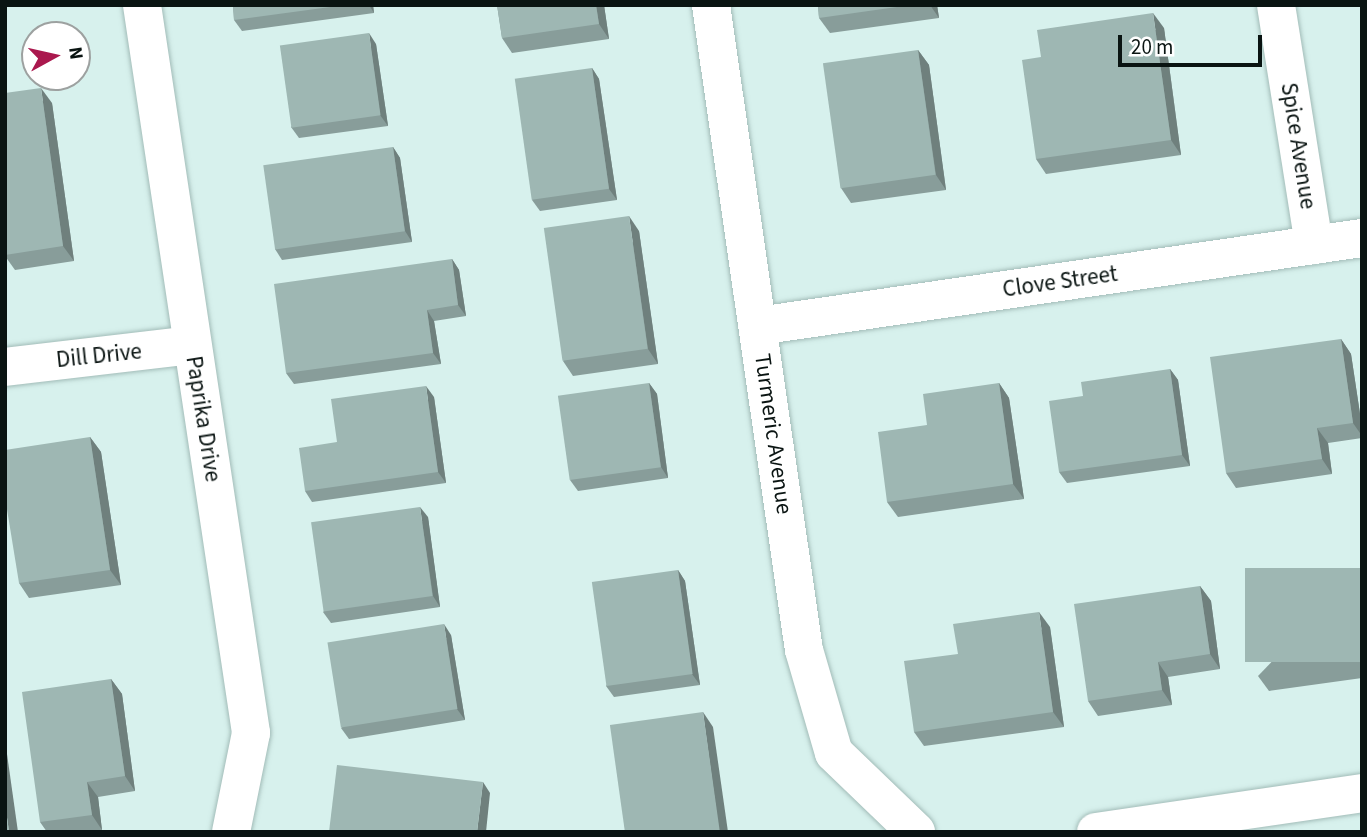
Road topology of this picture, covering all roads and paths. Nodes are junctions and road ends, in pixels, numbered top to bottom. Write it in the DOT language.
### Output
graph roads {
  1 [pos="142,5"];
  2 [pos="711,5"];
  3 [pos="1276,5"];
  4 [pos="1362,238"];
  5 [pos="1314,245"];
  6 [pos="758,326"];
  7 [pos="192,345"];
  8 [pos="5,367"];
  9 [pos="1362,793"];
  10 [pos="908,831"];
  11 [pos="231,832"];
  12 [pos="916,832"];
  13 [pos="1096,832"];
  1 -- 7 [label="street, Paprika Drive"];
  2 -- 6 [label="street, Turmeric Avenue"];
  3 -- 5 [label="street, Spice Avenue"];
  4 -- 5 [label="street, Clove Street"];
  5 -- 6 [label="street, Clove Street"];
  6 -- 10 [label="street, Turmeric Avenue"];
  7 -- 8 [label="street, Dill Drive"];
  7 -- 11 [label="street, Paprika Drive"];
  9 -- 13 [label="street"];
  10 -- 12 [label="street"];
}
